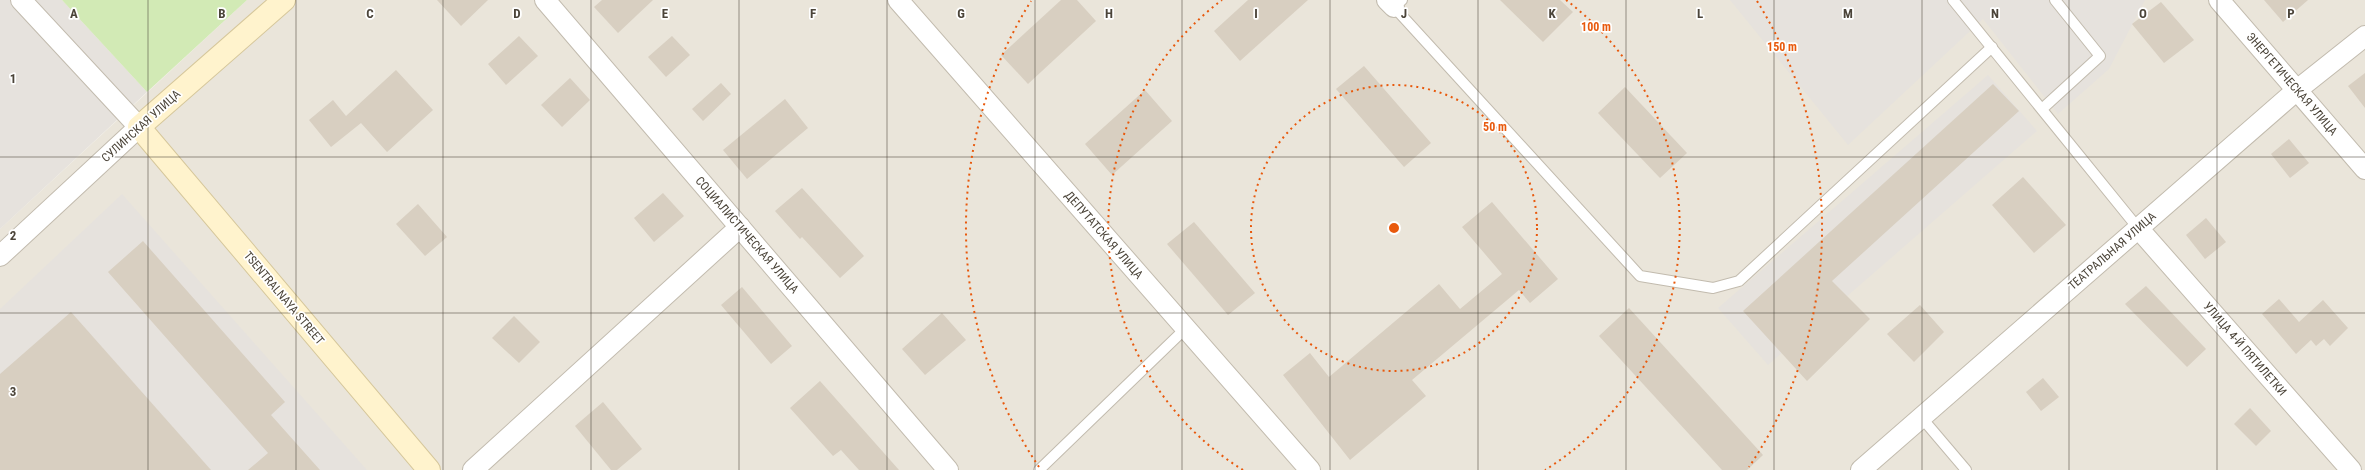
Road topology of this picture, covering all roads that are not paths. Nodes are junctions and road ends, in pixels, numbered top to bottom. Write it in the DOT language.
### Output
graph roads {
  1 [pos="22,0"];
  2 [pos="284,0"];
  3 [pos="545,0"];
  4 [pos="898,0"];
  5 [pos="1953,0"];
  6 [pos="2055,0"];
  7 [pos="2219,0"];
  8 [pos="1394,2"];
  9 [pos="2365,36"];
  10 [pos="1992,47"];
  11 [pos="2298,90"];
  12 [pos="2042,109"];
  13 [pos="139,127"];
  14 [pos="2365,169"];
  15 [pos="740,227"];
  16 [pos="2138,228"];
  17 [pos="0,256"];
  18 [pos="1186,328"];
  19 [pos="1921,417"];
  20 [pos="429,470"];
  21 [pos="473,470"];
  22 [pos="948,470"];
  23 [pos="1039,470"];
  24 [pos="1310,470"];
  25 [pos="1861,470"];
  26 [pos="1966,470"];
  27 [pos="2351,470"];
  1 -- 13 [label="street"];
  2 -- 13 [label="main road, СУЛИНСКАЯ УЛИЦА"];
  3 -- 15 [label="street, СОЦИАЛИСТИЧЕСКАЯ УЛИЦА"];
  4 -- 18 [label="street, ДЕПУТАТСКАЯ УЛИЦА"];
  5 -- 10 [label="lane"];
  6 -- 12 [label="lane"];
  7 -- 11 [label="street, ЭНЕРГЕТИЧЕСКАЯ УЛИЦА"];
  8 -- 10 [label="lane"];
  9 -- 11 [label="street, ТЕАТРАЛЬНАЯ УЛИЦА"];
  10 -- 12 [label="lane"];
  11 -- 14 [label="street, ЭНЕРГЕТИЧЕСКАЯ УЛИЦА"];
  11 -- 16 [label="street, ТЕАТРАЛЬНАЯ УЛИЦА"];
  12 -- 16 [label="lane"];
  13 -- 17 [label="street, СУЛИНСКАЯ УЛИЦА"];
  13 -- 20 [label="main road, TSENTRALNAYA STREET"];
  15 -- 21 [label="street"];
  15 -- 22 [label="street, СОЦИАЛИСТИЧЕСКАЯ УЛИЦА"];
  16 -- 19 [label="street, ТЕАТРАЛЬНАЯ УЛИЦА"];
  16 -- 27 [label="street, УЛИЦА 4-Й ПЯТИЛЕТКИ"];
  18 -- 23 [label="lane"];
  18 -- 24 [label="street, ДЕПУТАТСКАЯ УЛИЦА"];
  19 -- 25 [label="street, ТЕАТРАЛЬНАЯ УЛИЦА"];
  19 -- 26 [label="lane"];
}
